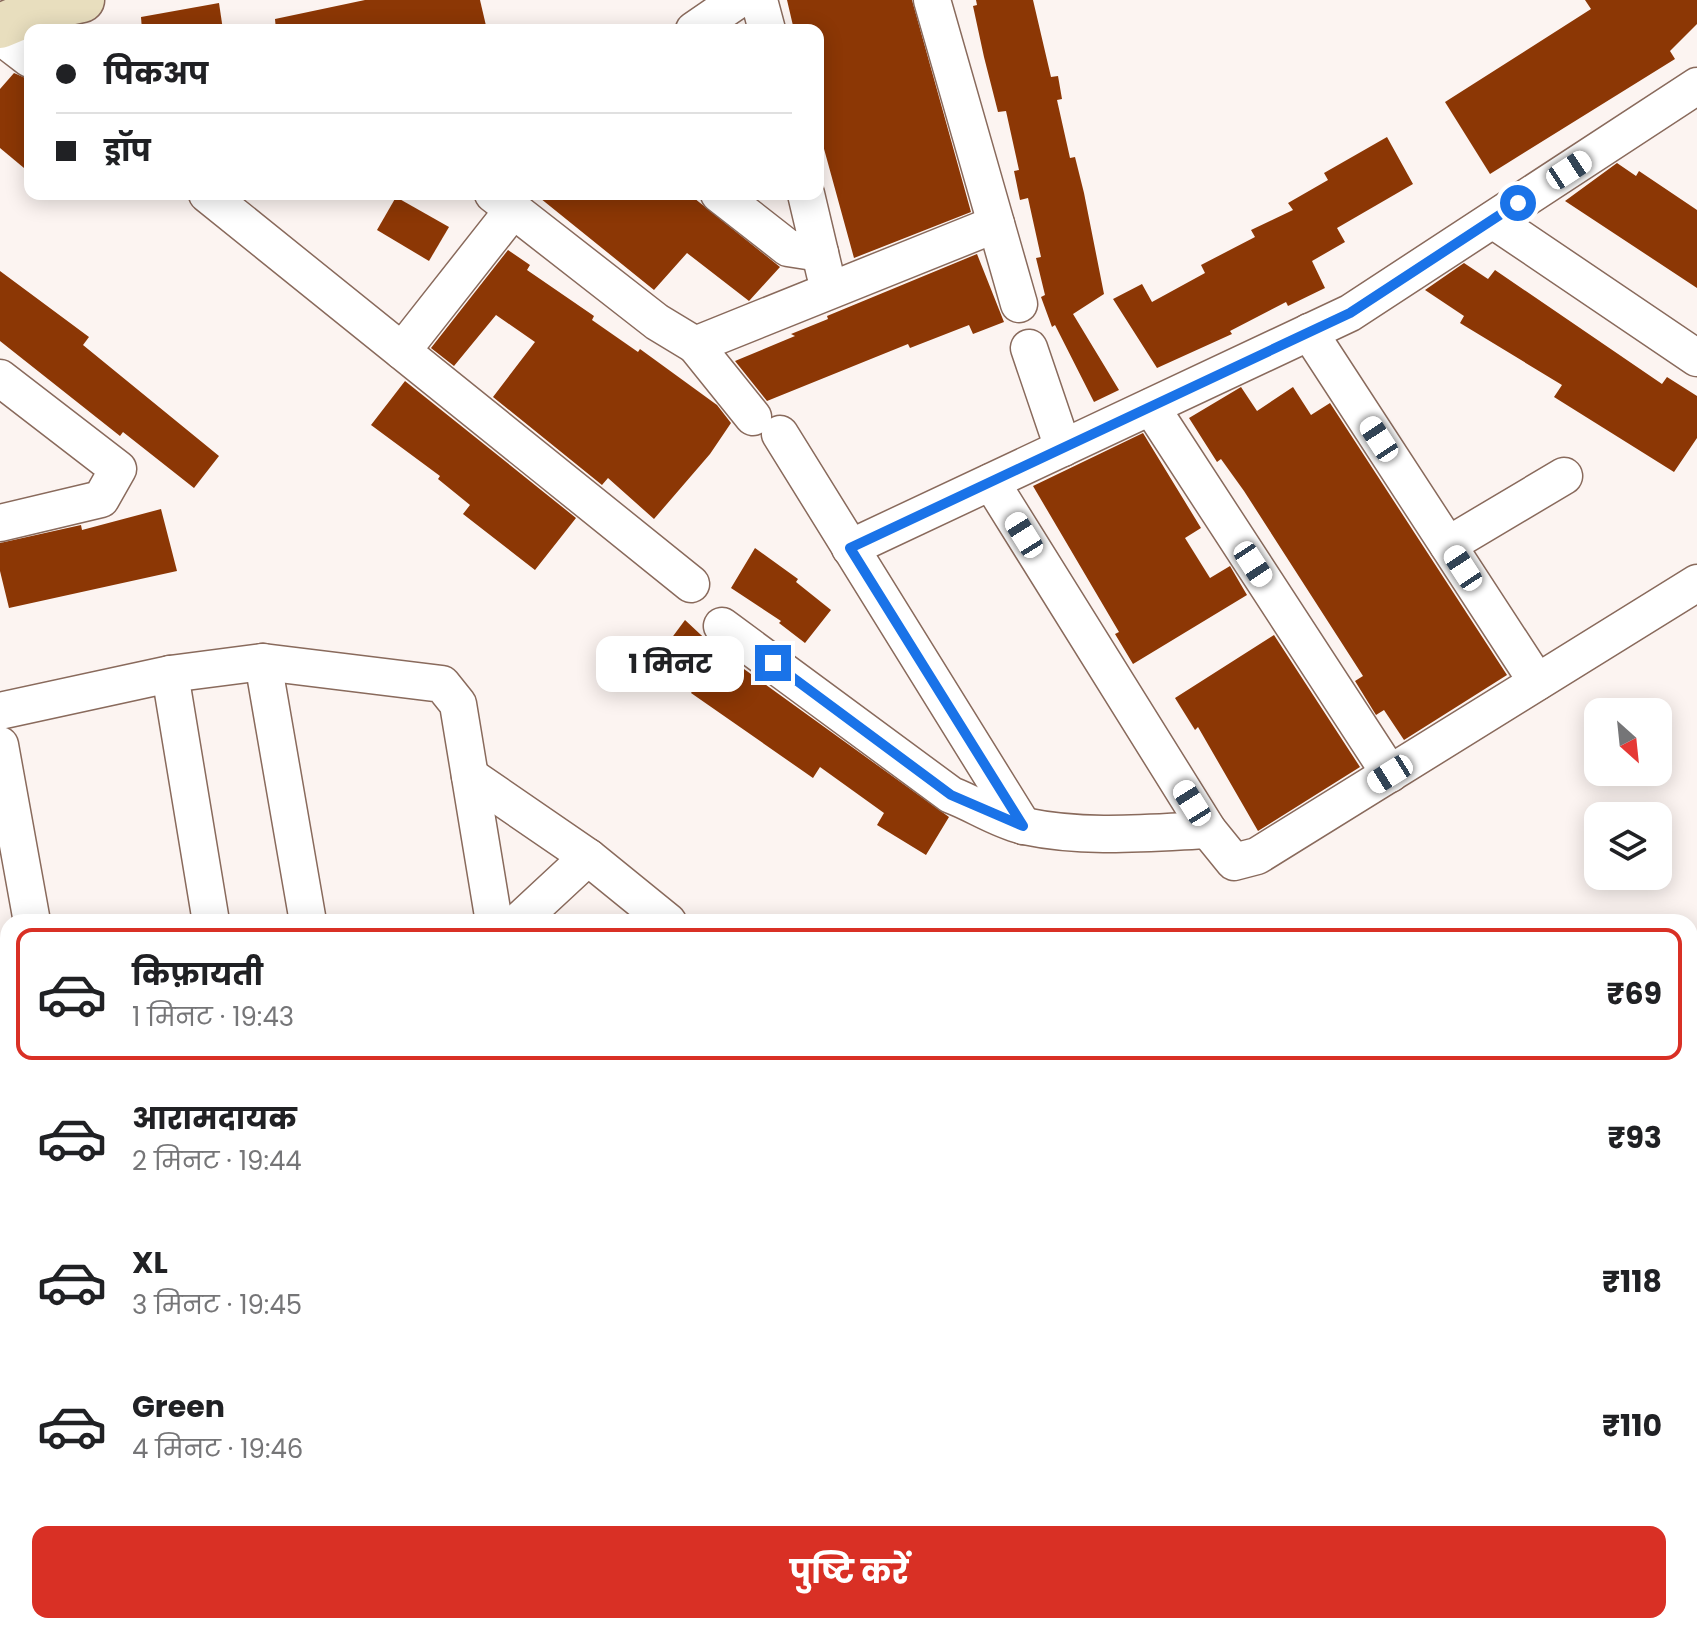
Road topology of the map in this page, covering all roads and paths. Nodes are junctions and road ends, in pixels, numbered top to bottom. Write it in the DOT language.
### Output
graph roads {
  1 [pos="82,0"];
  2 [pos="738,0"];
  3 [pos="759,0"];
  4 [pos="932,0"];
  5 [pos="703,24"];
  6 [pos="765,24"];
  7 [pos="0,26"];
  8 [pos="0,36"];
  9 [pos="24,54"];
  10 [pos="1697,86"];
  11 [pos="214,200"];
  12 [pos="727,200"];
  13 [pos="807,200"];
  14 [pos="503,202"];
  15 [pos="1493,220"];
  16 [pos="996,224"];
  17 [pos="820,253"];
  18 [pos="829,291"];
  19 [pos="1019,304"];
  20 [pos="1309,332"];
  21 [pos="695,345"];
  22 [pos="1029,348"];
  23 [pos="402,351"];
  24 [pos="1697,358"];
  25 [pos="0,378"];
  26 [pos="1151,407"];
  27 [pos="1063,448"];
  28 [pos="1564,476"];
  29 [pos="991,482"];
  30 [pos="0,523"];
  31 [pos="1448,545"];
  32 [pos="850,548"];
  33 [pos="1697,583"];
  34 [pos="691,584"];
  35 [pos="722,626"];
  36 [pos="263,662"];
  37 [pos="170,674"];
  38 [pos="1537,682"];
  39 [pos="0,711"];
  40 [pos="0,745"];
  41 [pos="1390,774"];
  42 [pos="470,776"];
  43 [pos="1023,826"];
  44 [pos="1208,830"];
  45 [pos="588,857"];
  46 [pos="31,914"];
  47 [pos="210,914"];
  48 [pos="307,914"];
  49 [pos="493,914"];
  50 [pos="527,914"];
  51 [pos="658,914"];
  1 -- 7 [label="street"];
  2 -- 5 [label="street"];
  3 -- 6 [label="street"];
  4 -- 16 [label="street"];
  8 -- 9 [label="street"];
  10 -- 15 [label="street"];
  11 -- 23 [label="street"];
  12 -- 17 [label="street"];
  13 -- 17 [label="street"];
  14 -- 21 [label="street"];
  14 -- 23 [label="street"];
  15 -- 20 [label="street"];
  15 -- 24 [label="street"];
  16 -- 18 [label="street"];
  16 -- 19 [label="street"];
  17 -- 18 [label="street"];
  18 -- 21 [label="street"];
  20 -- 26 [label="street"];
  20 -- 31 [label="street"];
  21 -- 32 [label="street"];
  22 -- 27 [label="street"];
  23 -- 34 [label="street"];
  25 -- 30 [label="street"];
  26 -- 27 [label="street"];
  26 -- 41 [label="street"];
  27 -- 29 [label="street"];
  28 -- 31 [label="street"];
  29 -- 32 [label="street"];
  29 -- 44 [label="street"];
  31 -- 38 [label="street"];
  32 -- 43 [label="street"];
  33 -- 38 [label="street"];
  35 -- 43 [label="street"];
  36 -- 37 [label="street"];
  36 -- 42 [label="street"];
  36 -- 48 [label="street"];
  37 -- 39 [label="street"];
  37 -- 47 [label="street"];
  38 -- 41 [label="street"];
  40 -- 46 [label="street"];
  41 -- 44 [label="street"];
  42 -- 45 [label="street"];
  42 -- 49 [label="street"];
  43 -- 44 [label="street"];
  45 -- 50 [label="street"];
  45 -- 51 [label="street"];
}
